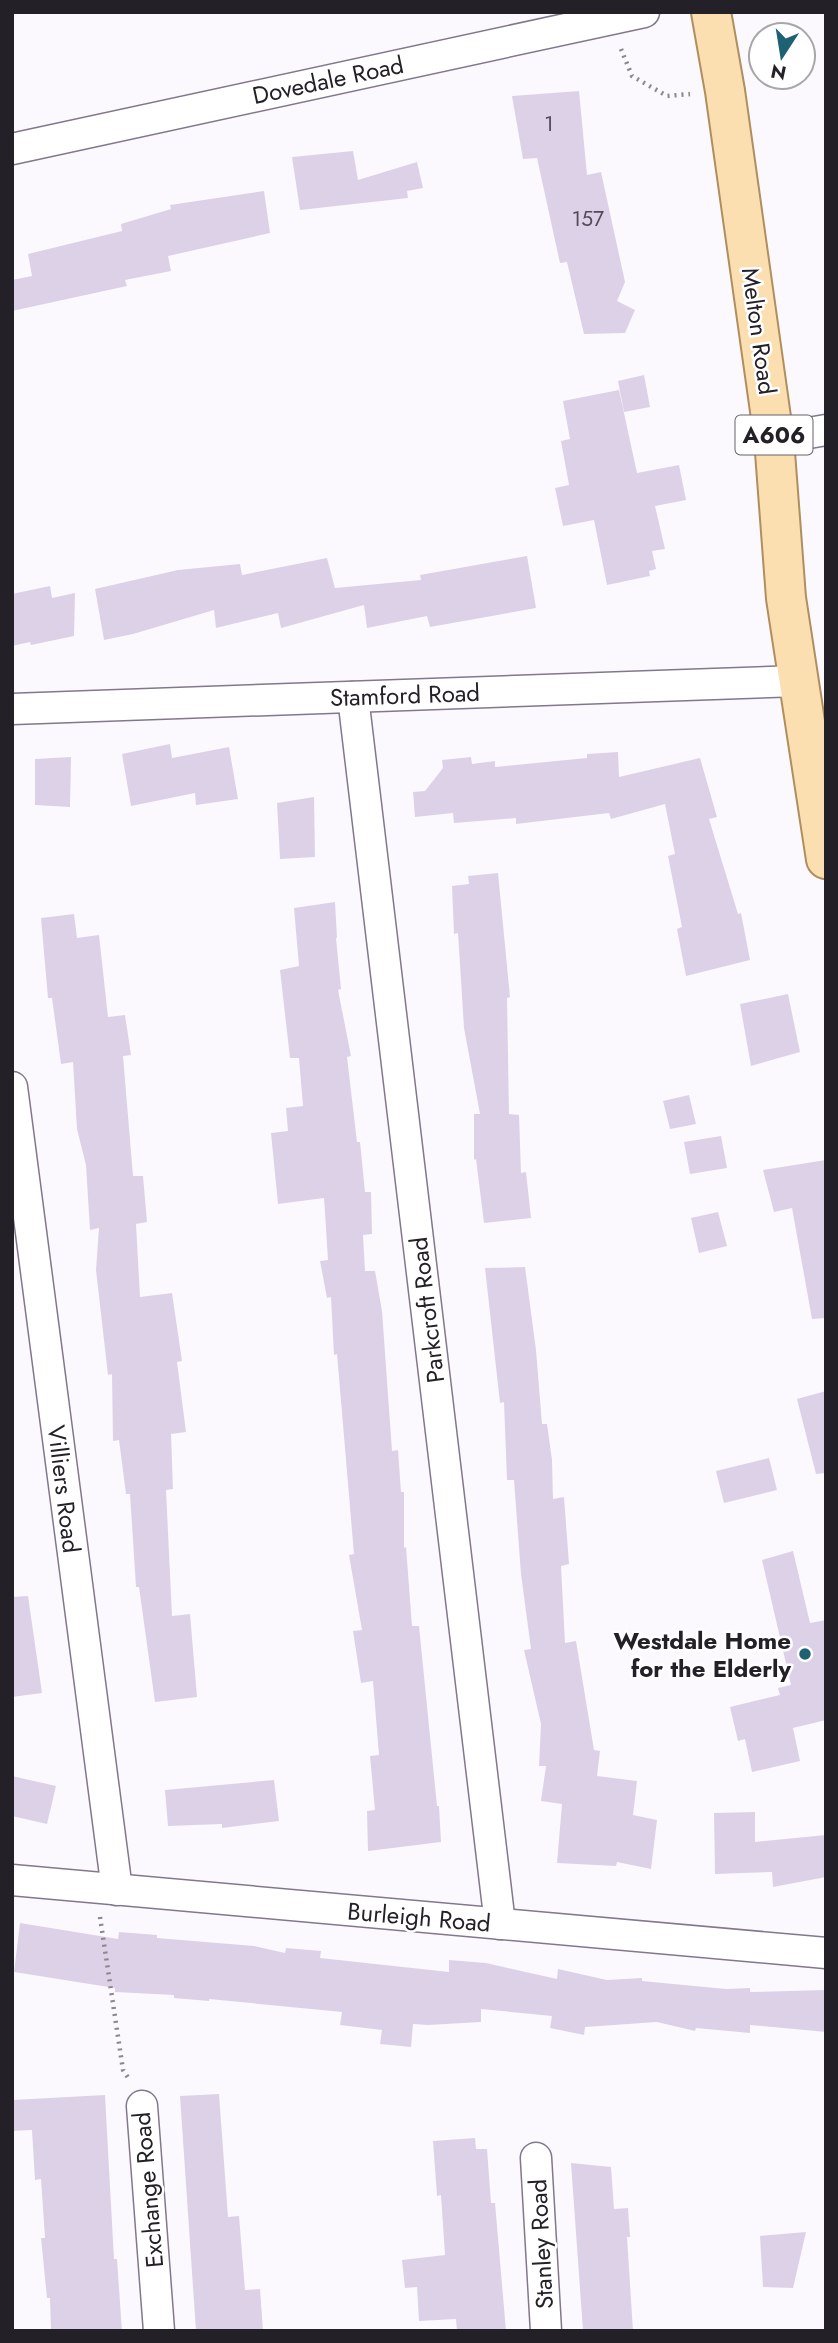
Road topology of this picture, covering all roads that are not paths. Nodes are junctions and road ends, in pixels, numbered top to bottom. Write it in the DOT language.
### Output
graph roads {
  1 [pos="643,12"];
  2 [pos="710,12"];
  3 [pos="12,149"];
  4 [pos="826,430"];
  5 [pos="774,439"];
  6 [pos="798,681"];
  7 [pos="353,697"];
  8 [pos="12,709"];
  9 [pos="826,859"];
  10 [pos="12,1087"];
  11 [pos="12,1880"];
  12 [pos="107,1889"];
  13 [pos="500,1924"];
  14 [pos="826,1953"];
  15 [pos="142,2106"];
  16 [pos="536,2158"];
  17 [pos="159,2331"];
  18 [pos="546,2331"];
  1 -- 3 [label="street, Dovedale Road"];
  2 -- 5 [label="main road, Melton Road / A606"];
  4 -- 5 [label="street"];
  5 -- 6 [label="main road, Melton Road / A606"];
  6 -- 7 [label="street, Stamford Road"];
  6 -- 9 [label="main road, Melton Road / A606"];
  7 -- 8 [label="street, Stamford Road"];
  7 -- 13 [label="street, Parkcroft Road"];
  10 -- 12 [label="street, Villiers Road"];
  11 -- 12 [label="street, Burleigh Road"];
  12 -- 13 [label="street, Burleigh Road"];
  13 -- 14 [label="street, Burleigh Road"];
  15 -- 17 [label="street, Exchange Road"];
  16 -- 18 [label="street, Stanley Road"];
}
